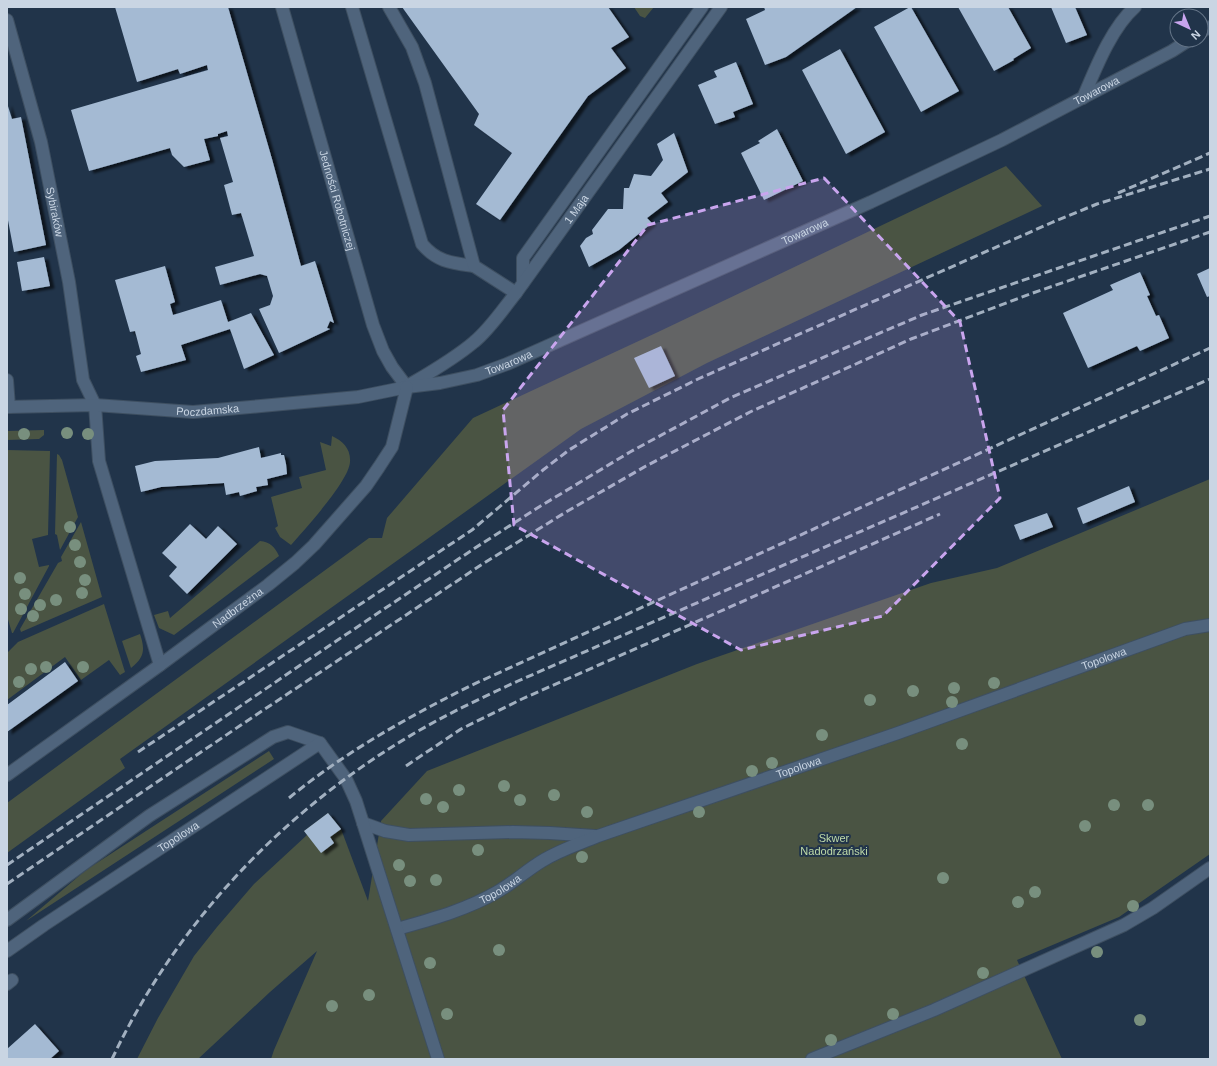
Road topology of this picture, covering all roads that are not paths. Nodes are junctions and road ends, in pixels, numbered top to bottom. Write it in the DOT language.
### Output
graph roads {
  1 [pos="282,7"];
  2 [pos="352,7"];
  3 [pos="389,7"];
  4 [pos="702,7"];
  5 [pos="721,7"];
  6 [pos="1135,7"];
  7 [pos="7,20"];
  8 [pos="1178,48"];
  9 [pos="1083,98"];
  10 [pos="474,266"];
  11 [pos="523,283"];
  12 [pos="516,293"];
  13 [pos="7,380"];
  14 [pos="407,387"];
  15 [pos="96,405"];
  16 [pos="8,407"];
  17 [pos="1210,625"];
  18 [pos="160,665"];
  19 [pos="320,743"];
  20 [pos="7,775"];
  21 [pos="363,823"];
  22 [pos="598,836"];
  23 [pos="1210,868"];
  24 [pos="7,920"];
  25 [pos="397,929"];
  26 [pos="7,952"];
  27 [pos="438,1059"];
  28 [pos="812,1059"];
  1 -- 14 [label="street, Jedności Robotniczej"];
  2 -- 10 [label="street"];
  3 -- 10 [label="street"];
  4 -- 11 [label="street"];
  5 -- 11 [label="street, 1 Maja"];
  6 -- 9 [label="street"];
  7 -- 15 [label="street, Sybiraków"];
  8 -- 9 [label="street, Towarowa"];
  9 -- 14 [label="street, Towarowa"];
  10 -- 12 [label="street"];
  11 -- 12 [label="street, 1 Maja"];
  12 -- 14 [label="street, 1 Maja"];
  13 -- 16 [label="street"];
  14 -- 15 [label="street, Poczdamska"];
  14 -- 18 [label="street, Nadbrzeżna"];
  15 -- 16 [label="street, Poczdamska"];
  15 -- 18 [label="street"];
  17 -- 22 [label="street, Topolowa"];
  18 -- 20 [label="street, Nadbrzeżna"];
  19 -- 21 [label="street"];
  19 -- 24 [label="street"];
  19 -- 26 [label="street, Topolowa"];
  21 -- 22 [label="street"];
  21 -- 25 [label="street"];
  22 -- 25 [label="street, Topolowa"];
  23 -- 28 [label="street"];
  25 -- 27 [label="street"];
}
